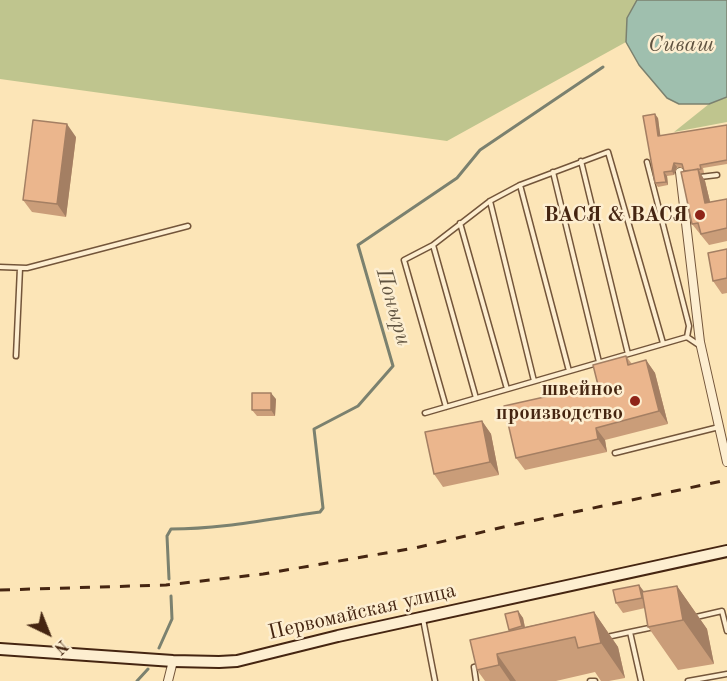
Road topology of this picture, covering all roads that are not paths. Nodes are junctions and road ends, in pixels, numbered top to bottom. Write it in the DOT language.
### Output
graph roads {
  1 [pos="581,160"];
  2 [pos="647,162"];
  3 [pos="553,172"];
  4 [pos="717,175"];
  5 [pos="683,177"];
  6 [pos="693,178"];
  7 [pos="520,185"];
  8 [pos="490,201"];
  9 [pos="460,223"];
  10 [pos="188,226"];
  11 [pos="433,244"];
  12 [pos="0,267"];
  13 [pos="21,268"];
  14 [pos="687,337"];
  15 [pos="663,343"];
  16 [pos="702,348"];
  17 [pos="628,354"];
  18 [pos="16,356"];
  19 [pos="599,362"];
  20 [pos="569,371"];
  21 [pos="534,381"];
  22 [pos="507,389"];
  23 [pos="476,398"];
  24 [pos="446,406"];
  25 [pos="425,413"];
  26 [pos="719,426"];
  27 [pos="615,453"];
  28 [pos="727,458"];
  29 [pos="727,550"];
  30 [pos="422,618"];
  31 [pos="688,619"];
  32 [pos="665,624"];
  33 [pos="727,631"];
  34 [pos="630,632"];
  35 [pos="597,639"];
  36 [pos="0,649"];
  37 [pos="173,661"];
  38 [pos="485,664"];
  39 [pos="727,674"];
  40 [pos="168,681"];
  41 [pos="435,681"];
  42 [pos="476,681"];
  43 [pos="590,681"];
  44 [pos="595,681"];
  45 [pos="641,681"];
  46 [pos="688,681"];
  1 -- 3 [label="lane"];
  1 -- 15 [label="lane"];
  1 -- 17 [label="lane"];
  2 -- 14 [label="lane"];
  3 -- 7 [label="lane"];
  3 -- 19 [label="lane"];
  4 -- 6 [label="lane"];
  5 -- 16 [label="street"];
  7 -- 8 [label="lane"];
  7 -- 20 [label="lane"];
  8 -- 9 [label="lane"];
  8 -- 21 [label="lane"];
  9 -- 11 [label="lane"];
  9 -- 22 [label="lane"];
  10 -- 13 [label="lane"];
  11 -- 23 [label="lane"];
  11 -- 24 [label="lane"];
  12 -- 13 [label="lane"];
  13 -- 18 [label="lane"];
  14 -- 15 [label="lane"];
  14 -- 16 [label="lane"];
  15 -- 17 [label="lane"];
  16 -- 26 [label="street"];
  17 -- 19 [label="lane"];
  19 -- 20 [label="lane"];
  20 -- 21 [label="lane"];
  21 -- 22 [label="lane"];
  22 -- 23 [label="lane"];
  23 -- 24 [label="lane"];
  24 -- 25 [label="lane"];
  26 -- 27 [label="lane"];
  26 -- 28 [label="street"];
  29 -- 30 [label="street, Первомайская улица"];
  30 -- 37 [label="street, Первомайская улица"];
  30 -- 41 [label="lane"];
  31 -- 33 [label="lane"];
  32 -- 34 [label="lane"];
  34 -- 35 [label="lane"];
  34 -- 45 [label="lane"];
  36 -- 37 [label="street, Первомайская улица"];
  37 -- 40 [label="street"];
  38 -- 42 [label="lane"];
  39 -- 46 [label="lane"];
  43 -- 44 [label="lane"];
}
